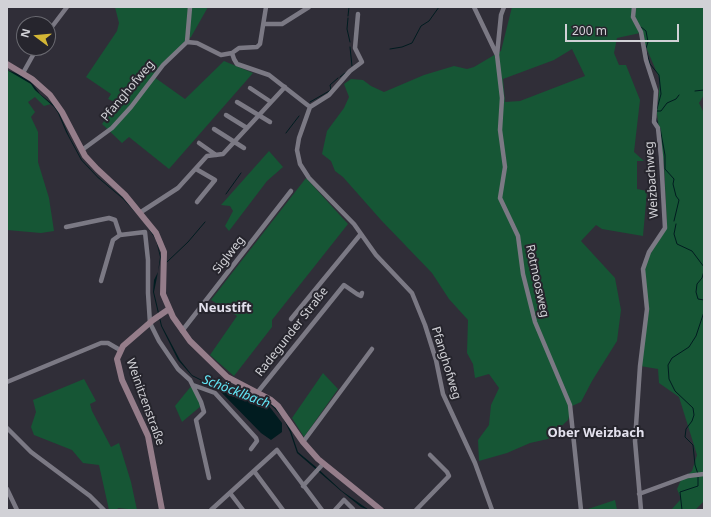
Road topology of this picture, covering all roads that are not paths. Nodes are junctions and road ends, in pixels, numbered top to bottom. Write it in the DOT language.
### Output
graph roads {
  1 [pos="67,7"];
  2 [pos="190,7"];
  3 [pos="266,7"];
  4 [pos="309,7"];
  5 [pos="474,7"];
  6 [pos="504,7"];
  7 [pos="634,7"];
  8 [pos="358,14"];
  9 [pos="56,21"];
  10 [pos="264,24"];
  11 [pos="187,42"];
  12 [pos="232,52"];
  13 [pos="497,55"];
  14 [pos="33,56"];
  15 [pos="7,64"];
  16 [pos="23,73"];
  17 [pos="285,87"];
  18 [pos="250,88"];
  19 [pos="237,102"];
  20 [pos="271,102"];
  21 [pos="310,107"];
  22 [pos="226,115"];
  23 [pos="259,115"];
  24 [pos="270,122"];
  25 [pos="247,128"];
  26 [pos="214,129"];
  27 [pos="234,142"];
  28 [pos="199,143"];
  29 [pos="244,148"];
  30 [pos="82,150"];
  31 [pos="216,155"];
  32 [pos="196,169"];
  33 [pos="291,191"];
  34 [pos="197,202"];
  35 [pos="141,212"];
  36 [pos="66,227"];
  37 [pos="120,235"];
  38 [pos="360,235"];
  39 [pos="101,281"];
  40 [pos="362,293"];
  41 [pos="169,309"];
  42 [pos="291,319"];
  43 [pos="150,323"];
  44 [pos="182,331"];
  45 [pos="372,349"];
  46 [pos="120,350"];
  47 [pos="7,382"];
  48 [pos="193,385"];
  49 [pos="257,393"];
  50 [pos="7,428"];
  51 [pos="303,442"];
  52 [pos="251,449"];
  53 [pos="430,455"];
  54 [pos="322,465"];
  55 [pos="254,471"];
  56 [pos="702,474"];
  57 [pos="209,478"];
  58 [pos="303,486"];
  59 [pos="7,489"];
  60 [pos="230,493"];
  61 [pos="639,494"];
  62 [pos="353,509"];
  63 [pos="17,510"];
  64 [pos="104,510"];
  65 [pos="162,510"];
  66 [pos="210,510"];
  67 [pos="243,510"];
  68 [pos="284,510"];
  69 [pos="322,510"];
  70 [pos="335,510"];
  71 [pos="381,510"];
  72 [pos="416,510"];
  73 [pos="492,510"];
  74 [pos="581,510"];
  75 [pos="641,510"];
  1 -- 9 [label="street"];
  2 -- 11 [label="street"];
  3 -- 10 [label="street"];
  4 -- 10 [label="street"];
  5 -- 13 [label="street"];
  6 -- 13 [label="street"];
  7 -- 61 [label="street, Weizbachweg"];
  8 -- 21 [label="street"];
  10 -- 12 [label="street"];
  11 -- 12 [label="street"];
  11 -- 30 [label="street, Pfanghofweg"];
  12 -- 17 [label="street"];
  13 -- 74 [label="street, Rotmoosweg"];
  14 -- 16 [label="street"];
  15 -- 16 [label="main road, Radegunder Straße"];
  16 -- 30 [label="main road, Radegunder Straße"];
  17 -- 20 [label="street"];
  17 -- 21 [label="street"];
  18 -- 20 [label="street"];
  19 -- 23 [label="street"];
  20 -- 23 [label="street"];
  21 -- 38 [label="street, Pfanghofweg"];
  22 -- 25 [label="street"];
  23 -- 24 [label="street"];
  23 -- 25 [label="street"];
  25 -- 27 [label="street"];
  26 -- 27 [label="street"];
  27 -- 29 [label="street"];
  27 -- 31 [label="street"];
  28 -- 31 [label="street"];
  30 -- 35 [label="main road, Radegunder Straße"];
  31 -- 32 [label="street"];
  32 -- 34 [label="street"];
  32 -- 35 [label="street"];
  33 -- 44 [label="street, Siglweg"];
  35 -- 41 [label="main road, Radegunder Straße"];
  36 -- 37 [label="street"];
  37 -- 39 [label="street"];
  37 -- 43 [label="street"];
  38 -- 42 [label="street"];
  38 -- 73 [label="street, Pfanghofweg"];
  40 -- 49 [label="street, Radegunder Straße"];
  41 -- 43 [label="main road, Weinitzenstraße"];
  41 -- 44 [label="main road, Radegunder Straße"];
  43 -- 46 [label="main road, Weinitzenstraße"];
  43 -- 48 [label="street"];
  44 -- 49 [label="main road, Radegunder Straße"];
  45 -- 51 [label="street"];
  46 -- 47 [label="street, Weinitzenstraße"];
  46 -- 65 [label="main road, Weinitzenstraße"];
  48 -- 52 [label="street"];
  48 -- 57 [label="street"];
  49 -- 51 [label="main road, Radegunder Straße"];
  50 -- 64 [label="street"];
  51 -- 54 [label="main road, Radegunder Straße"];
  53 -- 72 [label="street"];
  54 -- 58 [label="street"];
  54 -- 71 [label="main road, Radegunder Straße"];
  55 -- 58 [label="street"];
  55 -- 60 [label="street"];
  55 -- 68 [label="street"];
  56 -- 61 [label="street"];
  58 -- 69 [label="street"];
  59 -- 63 [label="street"];
  60 -- 66 [label="street"];
  60 -- 67 [label="street"];
  61 -- 75 [label="street, Weizbachweg"];
  62 -- 70 [label="street"];
}
